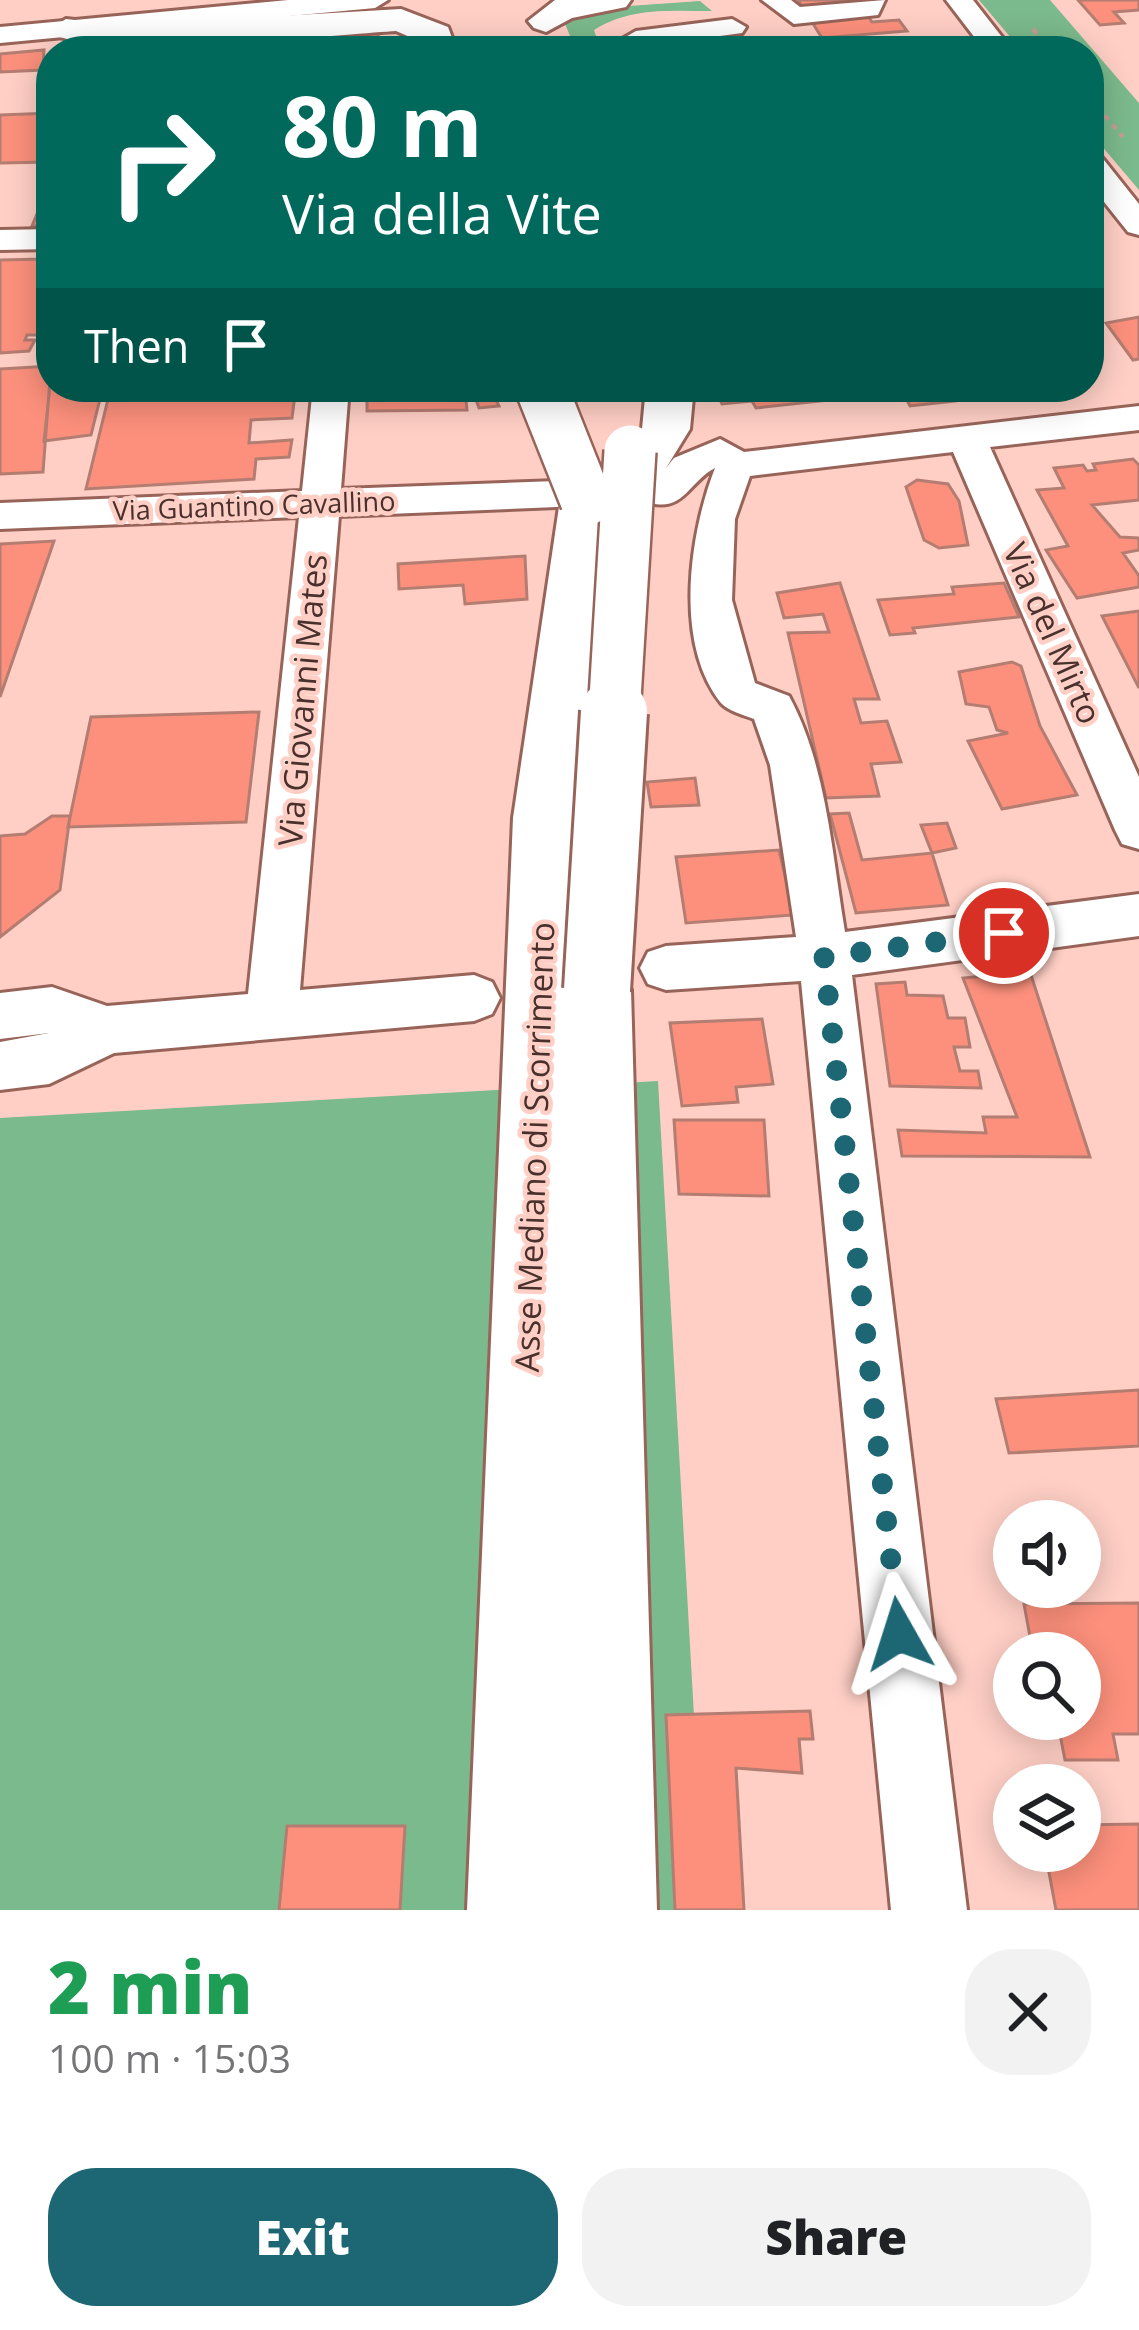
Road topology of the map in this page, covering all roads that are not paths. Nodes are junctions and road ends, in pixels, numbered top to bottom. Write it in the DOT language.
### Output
graph roads {
  1 [pos="375,0"];
  2 [pos="614,0"];
  3 [pos="820,0"];
  4 [pos="872,0"];
  5 [pos="959,0"];
  6 [pos="777,2"];
  7 [pos="548,24"];
  8 [pos="731,26"];
  9 [pos="66,30"];
  10 [pos="0,35"];
  11 [pos="113,36"];
  12 [pos="145,36"];
  13 [pos="435,36"];
  14 [pos="644,36"];
  15 [pos="987,36"];
  16 [pos="1104,180"];
  17 [pos="1137,219"];
  18 [pos="36,239"];
  19 [pos="0,240"];
  20 [pos="330,402"];
  21 [pos="551,402"];
  22 [pos="581,402"];
  23 [pos="622,402"];
  24 [pos="669,402"];
  25 [pos="1139,418"];
  26 [pos="966,436"];
  27 [pos="735,465"];
  28 [pos="609,494"];
  29 [pos="321,501"];
  30 [pos="0,516"];
  31 [pos="1139,830"];
  32 [pos="1139,915"];
  33 [pos="824,957"];
  34 [pos="666,968"];
  35 [pos="474,998"];
  36 [pos="272,1012"];
  37 [pos="0,1016"];
  38 [pos="107,1030"];
  39 [pos="0,1066"];
  40 [pos="515,1910"];
  41 [pos="608,1910"];
  42 [pos="929,1910"];
  1 -- 9 [label="street"];
  2 -- 7 [label="highway"];
  3 -- 6 [label="street"];
  4 -- 6 [label="street"];
  5 -- 15 [label="street"];
  8 -- 14 [label="street"];
  9 -- 10 [label="street"];
  9 -- 11 [label="highway"];
  12 -- 13 [label="highway"];
  16 -- 17 [label="street"];
  18 -- 19 [label="street"];
  20 -- 29 [label="street, Via Giovanni Mates"];
  21 -- 28 [label="highway, bridge"];
  22 -- 28 [label="highway, Asse Mediano di Scorrimento"];
  23 -- 28 [label="highway, Asse Mediano di Scorrimento, bridge"];
  24 -- 28 [label="highway"];
  25 -- 26 [label="street"];
  26 -- 27 [label="street"];
  26 -- 31 [label="street, Via del Mirto"];
  27 -- 28 [label="street"];
  27 -- 33 [label="street"];
  28 -- 29 [label="street, Via Guantino Cavallino"];
  28 -- 40 [label="highway, Asse Mediano di Scorrimento"];
  28 -- 41 [label="highway, Asse Mediano di Scorrimento, bridge"];
  29 -- 30 [label="street, Via Guantino Cavallino"];
  29 -- 36 [label="street, Via Giovanni Mates"];
  32 -- 33 [label="street"];
  33 -- 34 [label="street"];
  33 -- 42 [label="street"];
  35 -- 36 [label="street"];
  36 -- 38 [label="street"];
  37 -- 38 [label="street"];
  38 -- 39 [label="street"];
}
